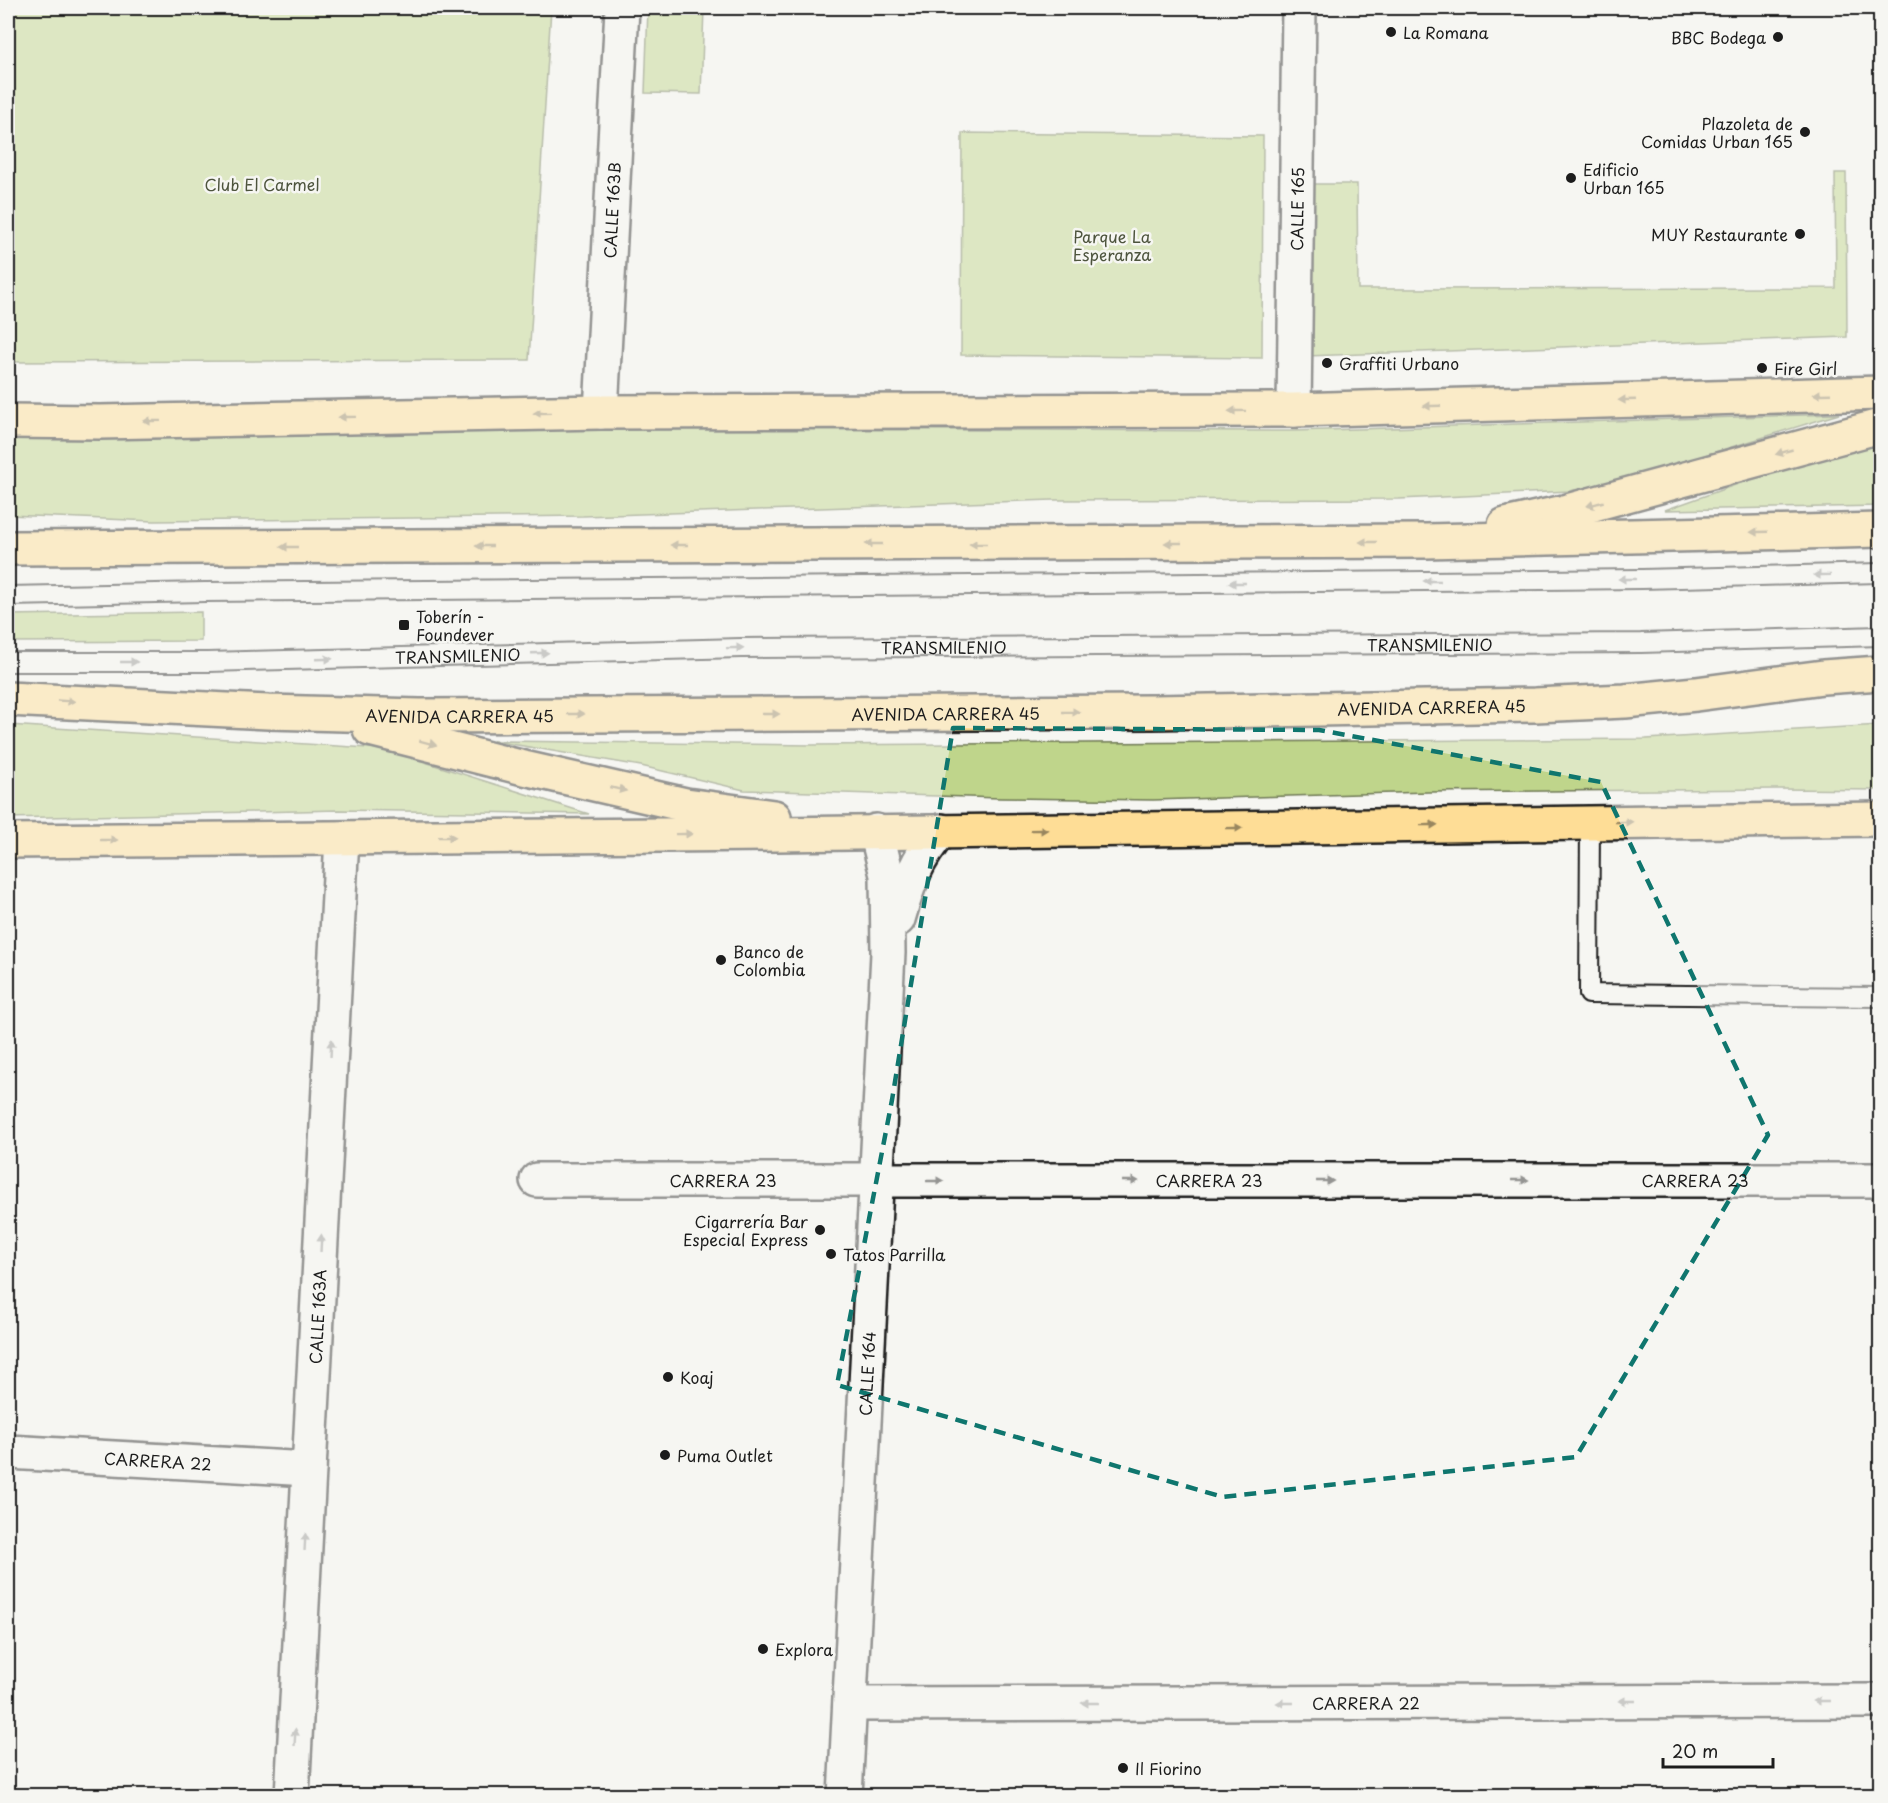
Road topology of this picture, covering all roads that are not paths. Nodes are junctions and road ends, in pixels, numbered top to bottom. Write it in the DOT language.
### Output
graph roads {
  1 [pos="622,8"];
  2 [pos="1299,8"];
  3 [pos="1881,393"];
  4 [pos="1294,410"];
  5 [pos="601,412"];
  6 [pos="8,421"];
  7 [pos="1881,426"];
  8 [pos="1881,530"];
  9 [pos="1426,541"];
  10 [pos="8,548"];
  11 [pos="1881,573"];
  12 [pos="8,596"];
  13 [pos="1881,636"];
  14 [pos="8,662"];
  15 [pos="1881,673"];
  16 [pos="8,699"];
  17 [pos="268,712"];
  18 [pos="1881,819"];
  19 [pos="1590,823"];
  20 [pos="876,831"];
  21 [pos="941,831"];
  22 [pos="342,838"];
  23 [pos="8,841"];
  24 [pos="888,953"];
  25 [pos="1881,997"];
  26 [pos="537,1180"];
  27 [pos="1881,1180"];
  28 [pos="877,1181"];
  29 [pos="8,1452"];
  30 [pos="309,1468"];
  31 [pos="1881,1701"];
  32 [pos="850,1704"];
  33 [pos="292,1796"];
  34 [pos="845,1796"];
  1 -- 5 [label="street, CALLE 163B"];
  2 -- 4 [label="street, CALLE 165"];
  3 -- 4 [label="highway, one-way"];
  4 -- 5 [label="highway, one-way"];
  5 -- 6 [label="highway, one-way"];
  7 -- 9 [label="highway, one-way"];
  8 -- 9 [label="highway, one-way"];
  9 -- 10 [label="highway, one-way"];
  11 -- 12 [label="lane, one-way"];
  14 -- 13 [label="lane, TRANSMILENIO, one-way"];
  17 -- 15 [label="highway, AVENIDA CARRERA 45, one-way"];
  16 -- 17 [label="highway, AVENIDA CARRERA 45, one-way"];
  17 -- 20 [label="highway, one-way"];
  19 -- 18 [label="highway, one-way"];
  21 -- 19 [label="highway, one-way"];
  19 -- 25 [label="lane"];
  20 -- 21 [label="highway"];
  22 -- 20 [label="highway, one-way"];
  20 -- 24 [label="street, CALLE 164"];
  21 -- 24 [label="street, CALLE 164"];
  23 -- 22 [label="highway, one-way"];
  30 -- 22 [label="street, CALLE 163A, one-way"];
  24 -- 28 [label="street, CALLE 164"];
  26 -- 28 [label="street, CARRERA 23"];
  28 -- 27 [label="street, CARRERA 23, one-way"];
  28 -- 32 [label="street, CALLE 164"];
  29 -- 30 [label="street, CARRERA 22"];
  33 -- 30 [label="street, CALLE 163A, one-way"];
  31 -- 32 [label="street, CARRERA 22, one-way"];
  32 -- 34 [label="street, CALLE 164"];
}
